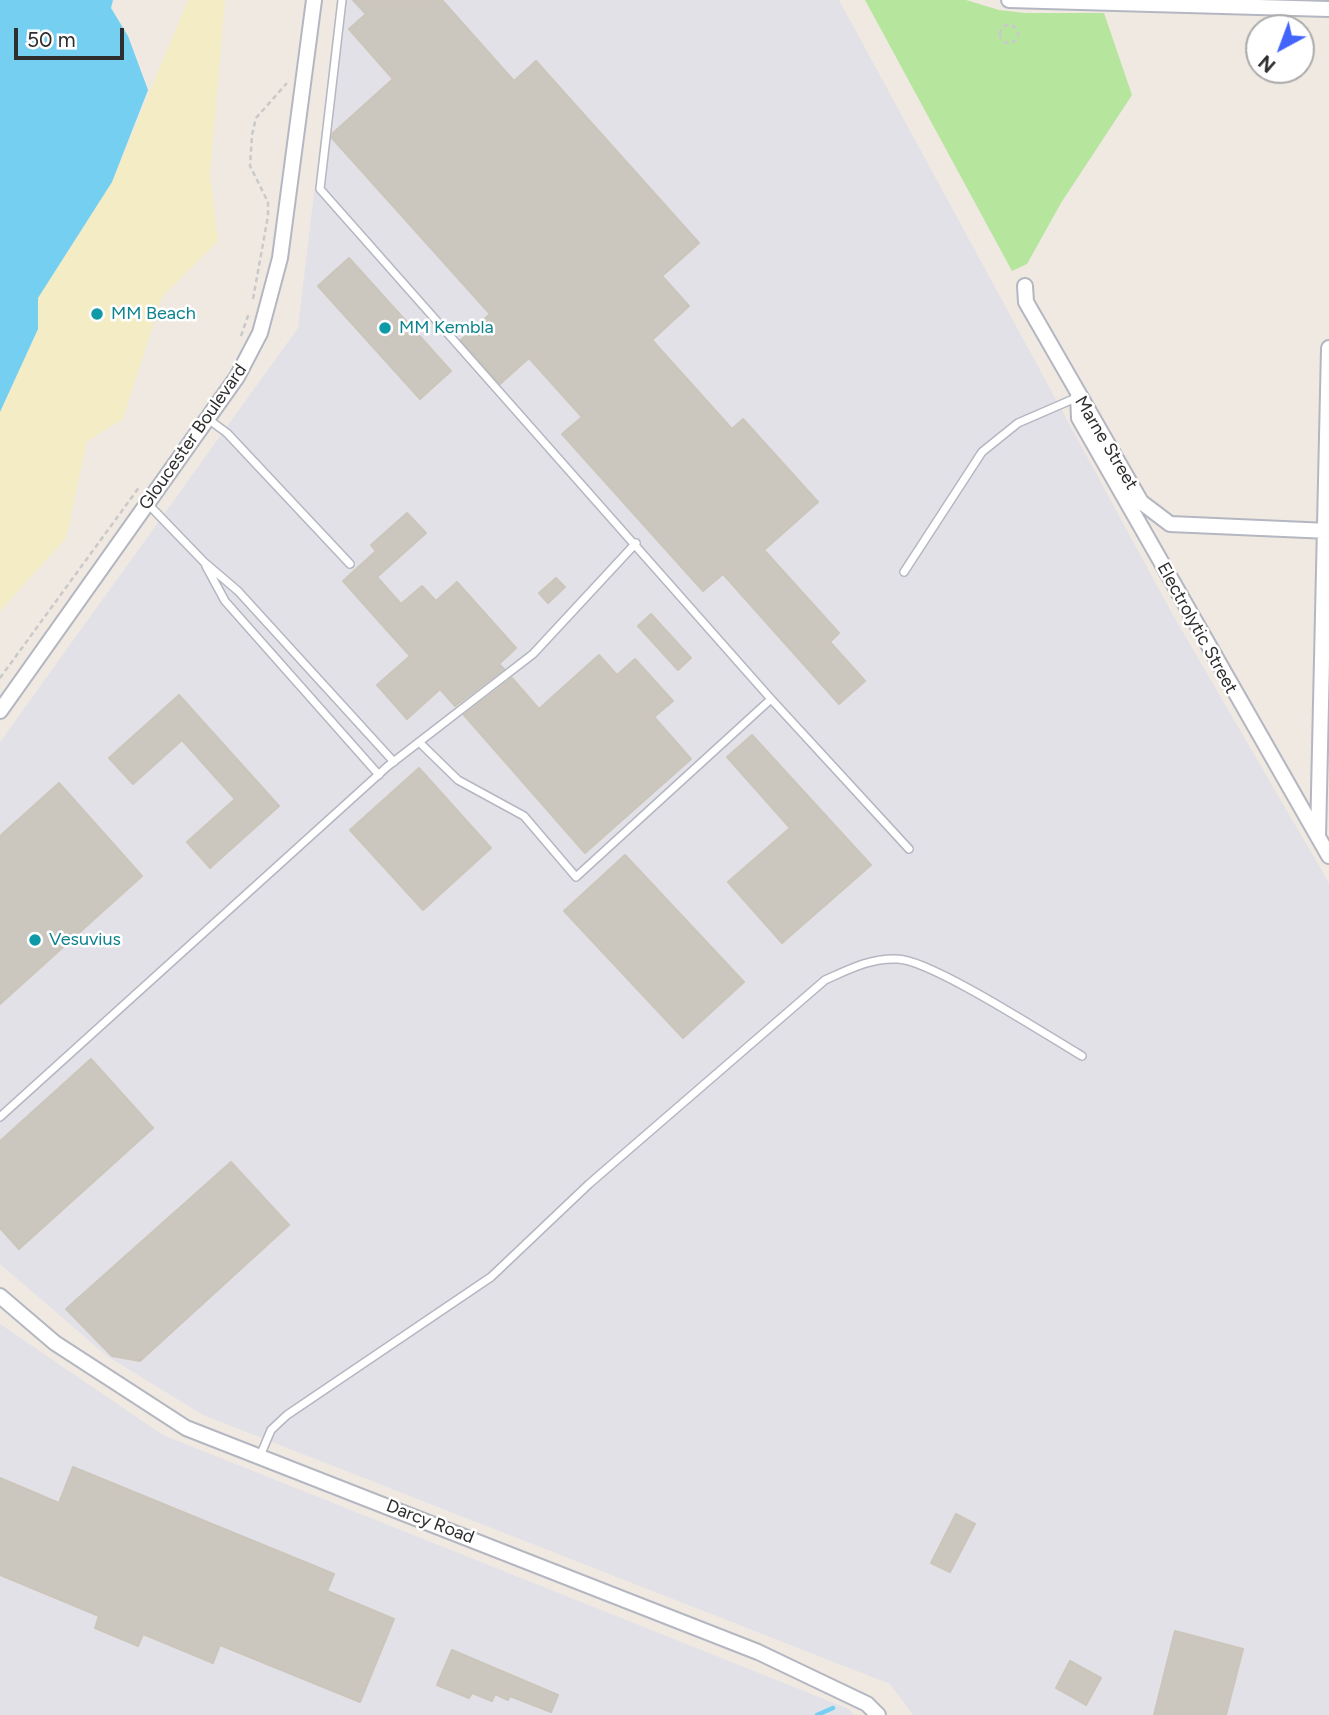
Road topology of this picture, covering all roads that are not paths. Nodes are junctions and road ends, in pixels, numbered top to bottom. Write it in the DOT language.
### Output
graph roads {
  1 [pos="314,0"];
  2 [pos="342,0"];
  3 [pos="1009,0"];
  4 [pos="1114,2"];
  5 [pos="1329,9"];
  6 [pos="1025,286"];
  7 [pos="1329,348"];
  8 [pos="1078,396"];
  9 [pos="208,418"];
  10 [pos="147,503"];
  11 [pos="1327,531"];
  12 [pos="636,543"];
  13 [pos="204,562"];
  14 [pos="350,564"];
  15 [pos="905,572"];
  16 [pos="771,699"];
  17 [pos="0,711"];
  18 [pos="419,743"];
  19 [pos="394,762"];
  20 [pos="379,775"];
  21 [pos="1318,837"];
  22 [pos="909,849"];
  23 [pos="1329,856"];
  24 [pos="1083,1056"];
  25 [pos="0,1117"];
  26 [pos="0,1296"];
  27 [pos="260,1456"];
  28 [pos="878,1715"];
  1 -- 9 [label="street, Gloucester Boulevard"];
  2 -- 12 [label="lane"];
  3 -- 4 [label="street"];
  4 -- 5 [label="street"];
  6 -- 8 [label="street, Marne Street"];
  7 -- 11 [label="street"];
  8 -- 11 [label="street, Marne Street"];
  8 -- 15 [label="lane"];
  8 -- 21 [label="street, Electrolytic Street"];
  9 -- 10 [label="street, Gloucester Boulevard"];
  9 -- 14 [label="lane"];
  10 -- 13 [label="lane"];
  10 -- 17 [label="street, Gloucester Boulevard"];
  11 -- 21 [label="street"];
  12 -- 16 [label="lane"];
  12 -- 18 [label="lane"];
  13 -- 19 [label="lane"];
  13 -- 20 [label="lane"];
  16 -- 18 [label="lane"];
  16 -- 22 [label="lane"];
  18 -- 19 [label="lane"];
  19 -- 20 [label="lane"];
  20 -- 25 [label="lane"];
  21 -- 23 [label="street, Electrolytic Street"];
  24 -- 27 [label="lane"];
  26 -- 27 [label="street, Darcy Road"];
  27 -- 28 [label="street, Darcy Road"];
}
